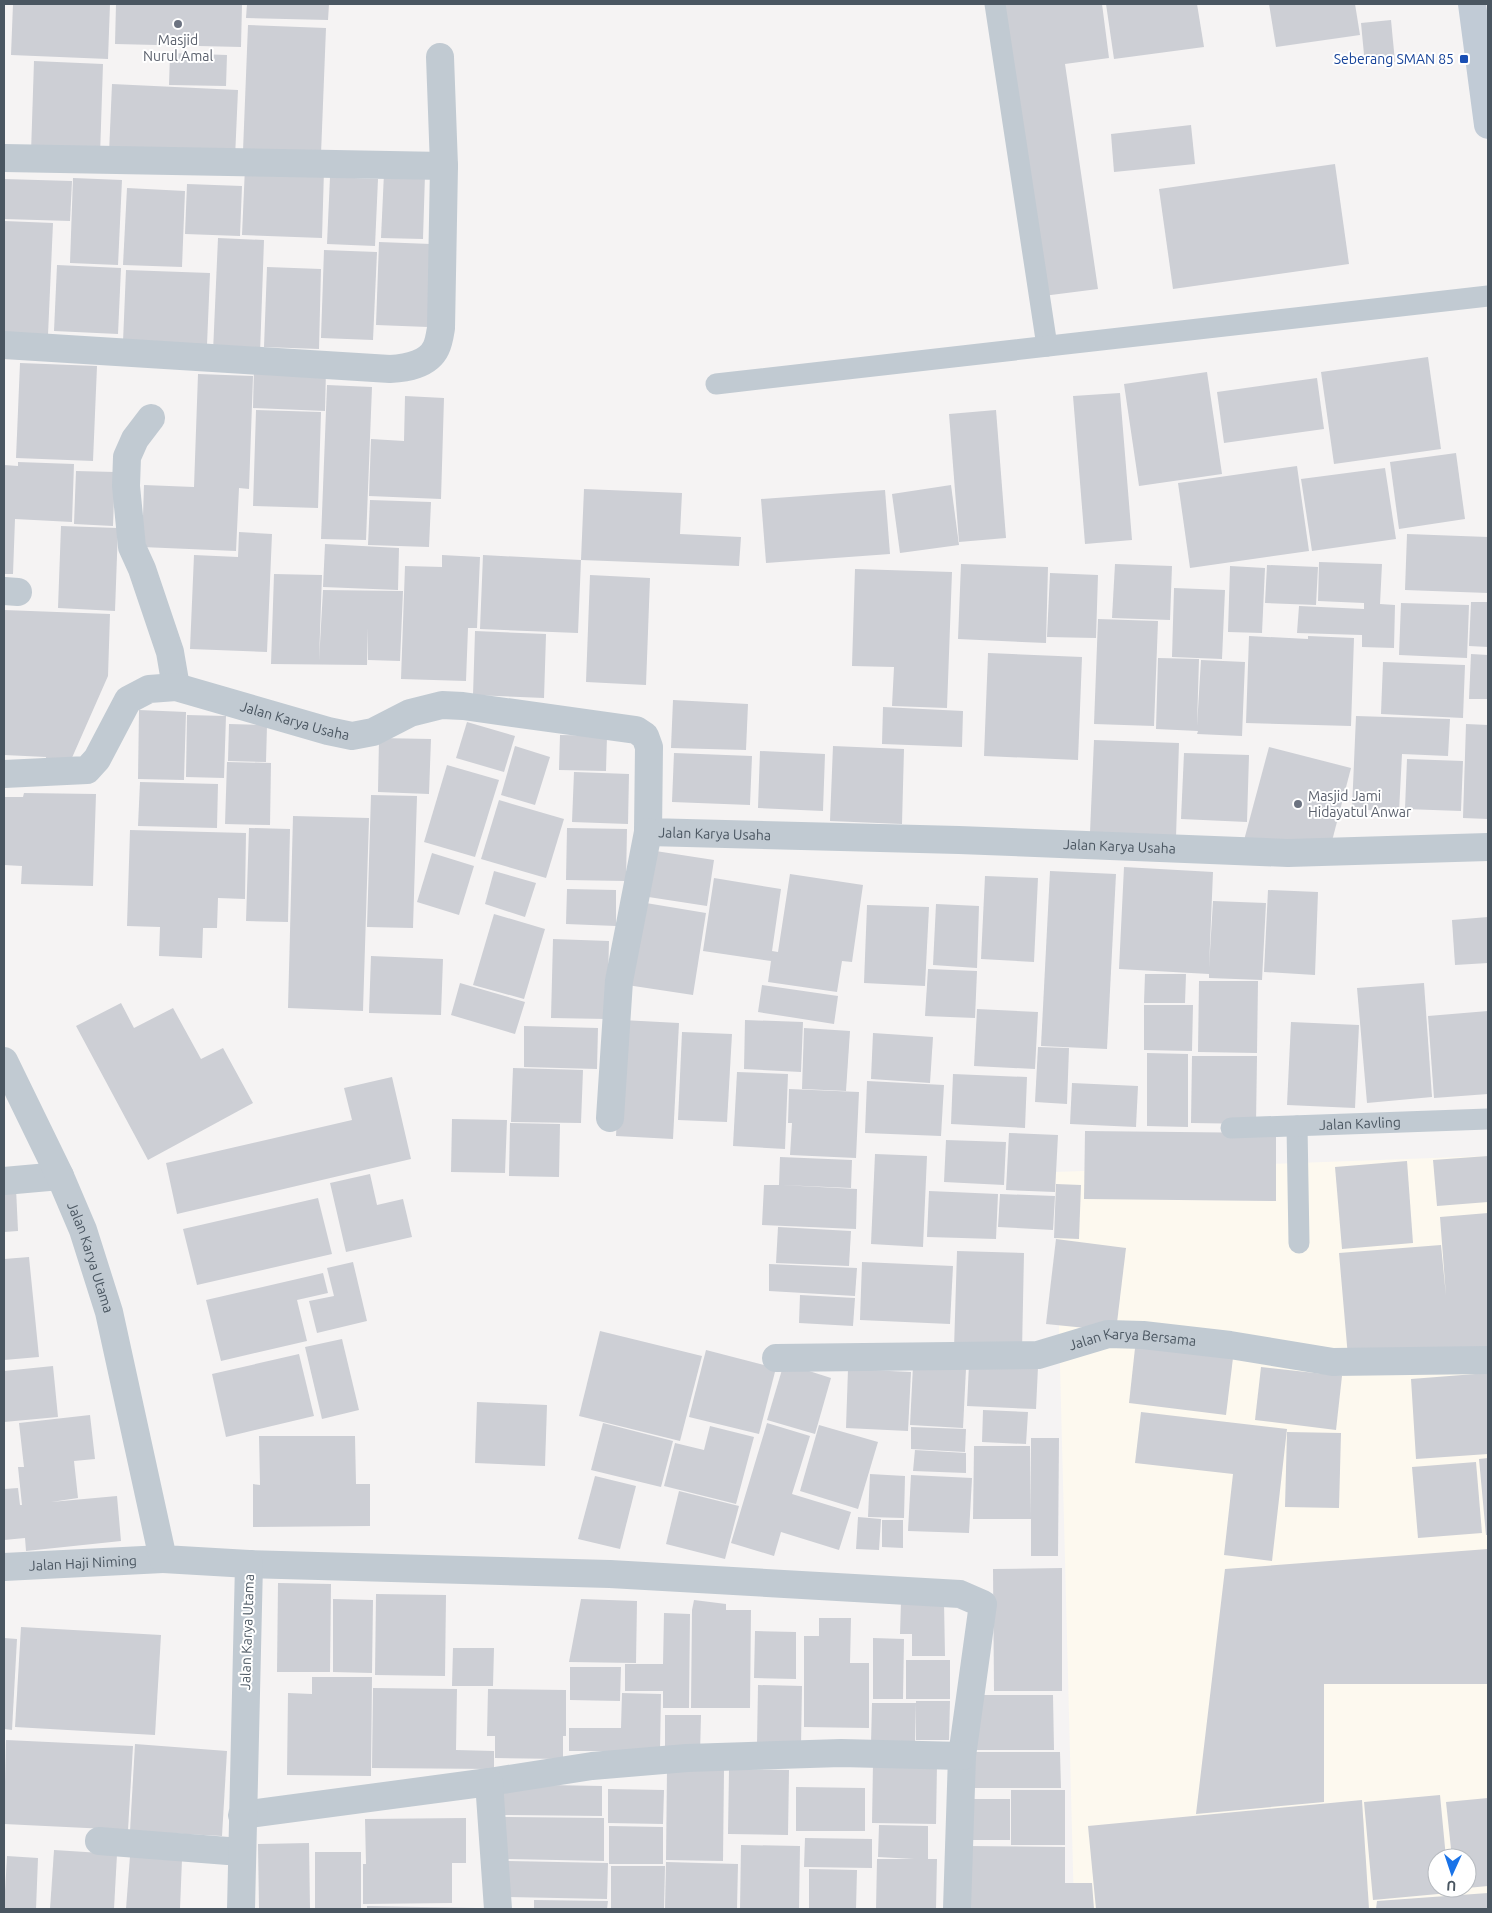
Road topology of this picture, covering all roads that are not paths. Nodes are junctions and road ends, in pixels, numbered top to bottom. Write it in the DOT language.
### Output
graph roads {
  1 [pos="995,4"];
  2 [pos="1472,4"];
  3 [pos="440,57"];
  4 [pos="1488,120"];
  5 [pos="1488,124"];
  6 [pos="4,158"];
  7 [pos="444,166"];
  8 [pos="1488,296"];
  9 [pos="4,345"];
  10 [pos="1047,346"];
  11 [pos="716,384"];
  12 [pos="151,418"];
  13 [pos="176,687"];
  14 [pos="4,774"];
  15 [pos="648,832"];
  16 [pos="1488,848"];
  17 [pos="4,1061"];
  18 [pos="610,1118"];
  19 [pos="1488,1119"];
  20 [pos="1297,1126"];
  21 [pos="1231,1128"];
  22 [pos="60,1176"];
  23 [pos="4,1181"];
  24 [pos="1299,1243"];
  25 [pos="776,1358"];
  26 [pos="1488,1360"];
  27 [pos="163,1559"];
  28 [pos="250,1564"];
  29 [pos="4,1567"];
  30 [pos="962,1756"];
  31 [pos="490,1782"];
  32 [pos="242,1815"];
  33 [pos="99,1841"];
  34 [pos="241,1852"];
  35 [pos="241,1909"];
  36 [pos="498,1909"];
  37 [pos="957,1909"];
  1 -- 10 [label="lane"];
  2 -- 4 [label="main road"];
  3 -- 7 [label="street"];
  4 -- 5 [label="main road"];
  6 -- 7 [label="street"];
  7 -- 9 [label="street"];
  8 -- 10 [label="lane"];
  10 -- 11 [label="lane"];
  12 -- 13 [label="street"];
  13 -- 14 [label="street, Jalan Karya Usaha"];
  13 -- 15 [label="street, Jalan Karya Usaha"];
  15 -- 16 [label="street, Jalan Karya Usaha"];
  15 -- 18 [label="street"];
  17 -- 22 [label="street, Jalan Karya Utama"];
  19 -- 20 [label="lane, Jalan Kavling"];
  20 -- 21 [label="lane, Jalan Kavling"];
  20 -- 24 [label="lane"];
  22 -- 23 [label="street"];
  22 -- 27 [label="street, Jalan Karya Utama"];
  25 -- 26 [label="street, Jalan Karya Bersama"];
  27 -- 28 [label="street, Jalan Karya Utama"];
  27 -- 29 [label="street, Jalan Haji Niming"];
  28 -- 30 [label="street"];
  28 -- 32 [label="street, Jalan Karya Utama"];
  30 -- 31 [label="street"];
  30 -- 37 [label="street"];
  31 -- 32 [label="street"];
  31 -- 36 [label="street"];
  32 -- 34 [label="street, Jalan Karya Utama"];
  33 -- 34 [label="street"];
  34 -- 35 [label="street, Jalan Karya Utama"];
}
